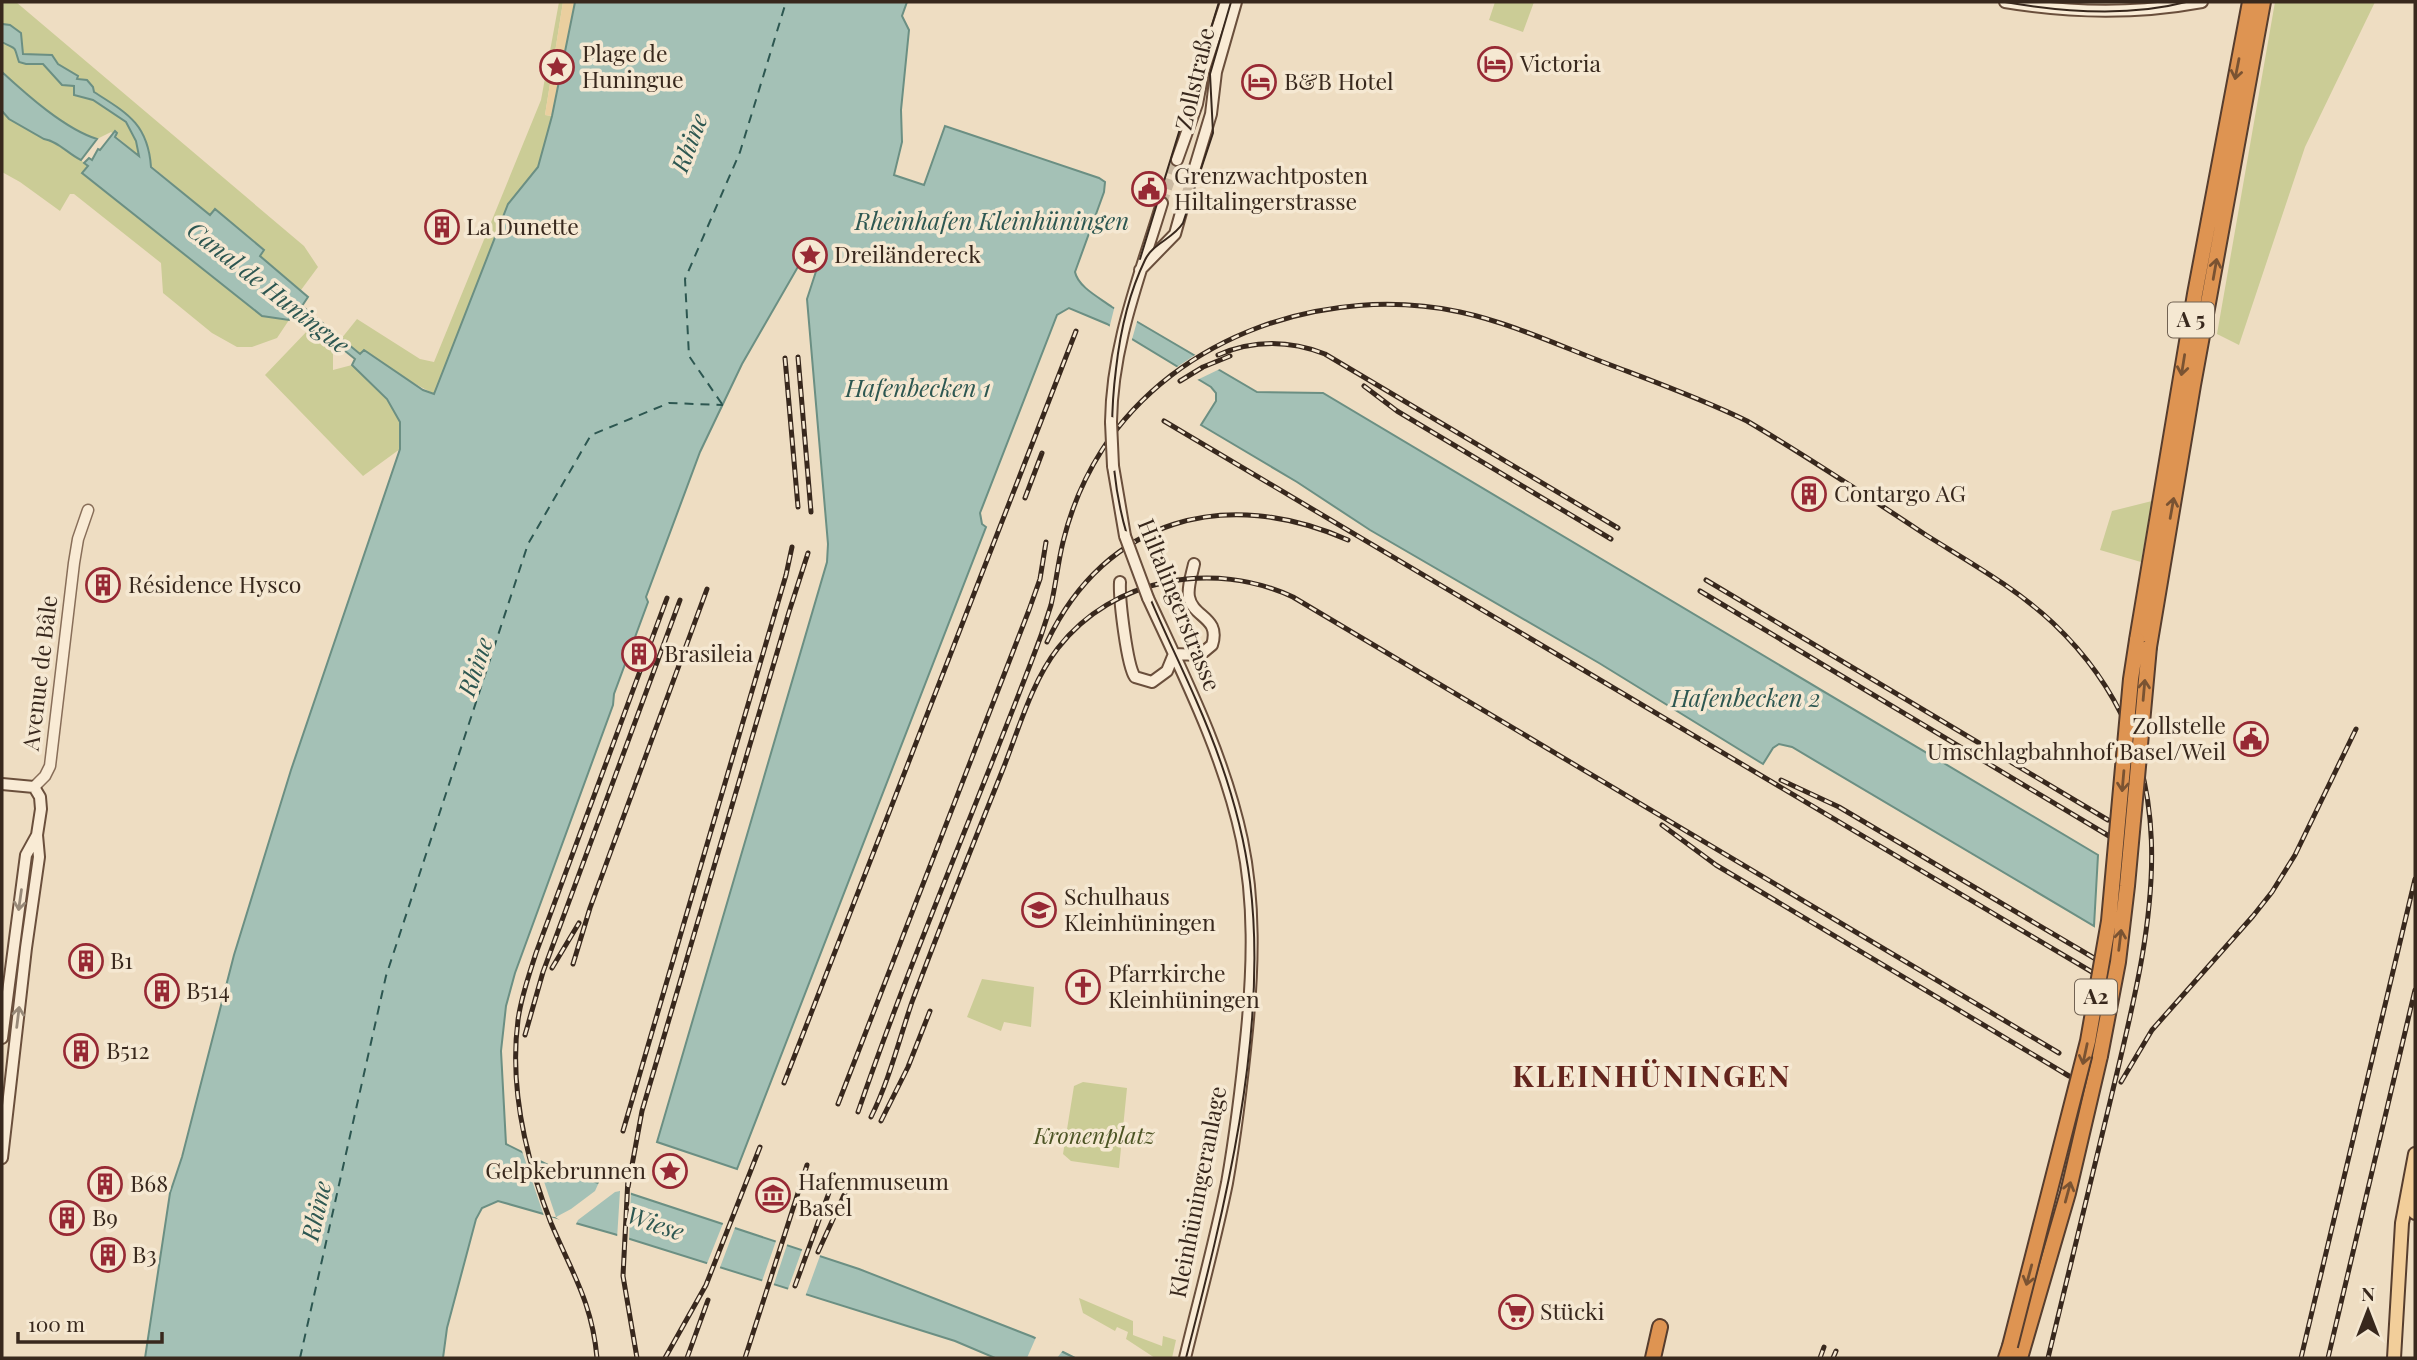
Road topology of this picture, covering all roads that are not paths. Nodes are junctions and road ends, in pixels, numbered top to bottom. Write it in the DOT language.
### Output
graph roads {
  1 [pos="1226,2"];
  2 [pos="1236,2"];
  3 [pos="2005,2"];
  4 [pos="2202,2"];
  5 [pos="2249,2"];
  6 [pos="2263,2"];
  7 [pos="1177,160"];
  8 [pos="1195,167"];
  9 [pos="1162,203"];
  10 [pos="1182,209"];
  11 [pos="1138,272"];
  12 [pos="88,510"];
  13 [pos="1194,564"];
  14 [pos="1120,582"];
  15 [pos="2143,644"];
  16 [pos="1174,654"];
  17 [pos="2,784"];
  18 [pos="34,787"];
  19 [pos="1238,824"];
  20 [pos="37,835"];
  21 [pos="2,1038"];
  22 [pos="2415,1154"];
  23 [pos="2,1158"];
  24 [pos="2412,1178"];
  25 [pos="2415,1213"];
  26 [pos="2415,1254"];
  27 [pos="2401,1255"];
  28 [pos="1660,1326"];
  29 [pos="1185,1358"];
  30 [pos="1653,1358"];
  31 [pos="2007,1358"];
  32 [pos="2020,1358"];
  33 [pos="2394,1358"];
  1 -- 7 [label="main road, Zollstraße"];
  2 -- 8 [label="main road, Zollstraße"];
  3 -- 4 [label="main road"];
  5 -- 15 [label="highway, A 5, one-way"];
  15 -- 6 [label="highway, A 5, one-way"];
  9 -- 11 [label="main road, Hiltalingerstrasse"];
  10 -- 11 [label="main road, Hiltalingerstrasse"];
  11 -- 16 [label="main road, Hiltalingerstrasse, bridge"];
  12 -- 18 [label="street, Avenue de Bâle"];
  13 -- 16 [label="main road"];
  14 -- 16 [label="main road"];
  15 -- 31 [label="highway, A2, one-way, bridge"];
  32 -- 15 [label="highway, A2, one-way, bridge"];
  16 -- 19 [label="main road, Hiltalingerstrasse"];
  17 -- 18 [label="main road"];
  18 -- 20 [label="main road"];
  19 -- 29 [label="main road, Kleinhüningeranlage"];
  20 -- 21 [label="main road, one-way"];
  23 -- 20 [label="main road, one-way"];
  22 -- 24 [label="main road"];
  24 -- 25 [label="main road"];
  24 -- 27 [label="main road"];
  26 -- 27 [label="main road"];
  27 -- 33 [label="main road"];
  28 -- 30 [label="highway"];
}
